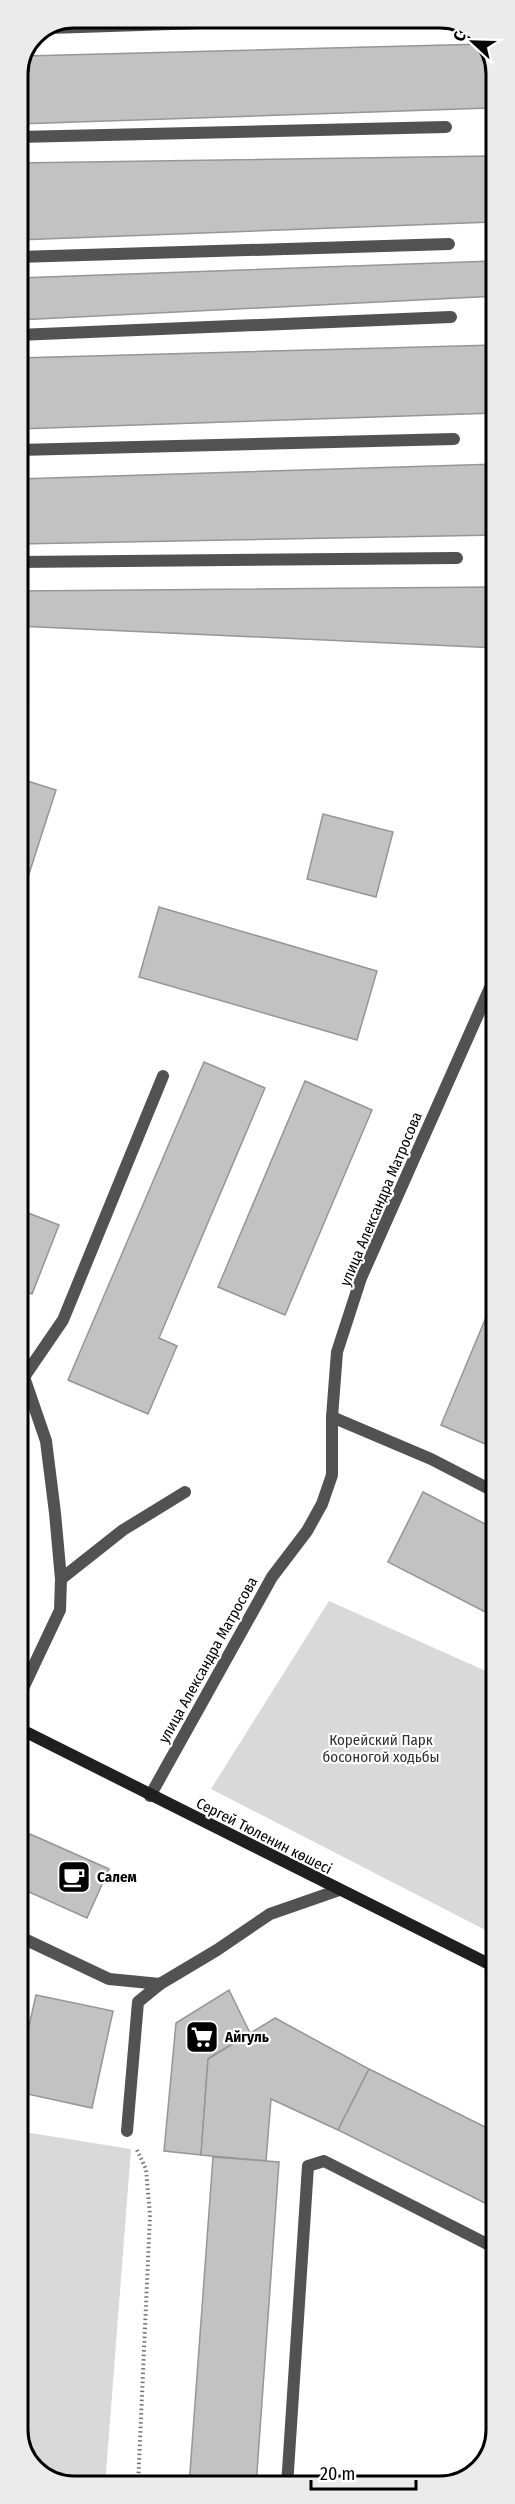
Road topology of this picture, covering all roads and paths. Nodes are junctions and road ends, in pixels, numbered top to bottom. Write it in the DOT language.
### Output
graph roads {
  1 [pos="446,127"];
  2 [pos="28,137"];
  3 [pos="449,244"];
  4 [pos="28,256"];
  5 [pos="451,317"];
  6 [pos="28,335"];
  7 [pos="454,439"];
  8 [pos="28,450"];
  9 [pos="457,558"];
  10 [pos="28,562"];
  11 [pos="486,997"];
  12 [pos="163,1076"];
  13 [pos="29,1363"];
  14 [pos="29,1394"];
  15 [pos="332,1417"];
  16 [pos="486,1487"];
  17 [pos="185,1492"];
  18 [pos="61,1579"];
  19 [pos="29,1677"];
  20 [pos="29,1734"];
  21 [pos="150,1796"];
  22 [pos="339,1890"];
  23 [pos="29,1941"];
  24 [pos="486,1963"];
  25 [pos="160,1984"];
  26 [pos="128,2131"];
  27 [pos="486,2243"];
  28 [pos="138,2475"];
  29 [pos="288,2475"];
  1 -- 2 [label="street"];
  3 -- 4 [label="street"];
  5 -- 6 [label="street"];
  7 -- 8 [label="street"];
  9 -- 10 [label="street"];
  11 -- 15 [label="street, улица Александра Матросова"];
  12 -- 13 [label="street"];
  14 -- 18 [label="street"];
  15 -- 16 [label="street"];
  15 -- 21 [label="street, улица Александра Матросова"];
  17 -- 18 [label="street"];
  18 -- 19 [label="street"];
  20 -- 21 [label="main road, Сергей Тюленин көшесі"];
  21 -- 22 [label="main road, Сергей Тюленин көшесі"];
  22 -- 24 [label="main road, Сергей Тюленин көшесі"];
  22 -- 25 [label="street"];
  23 -- 25 [label="street"];
  25 -- 26 [label="street"];
  26 -- 28 [label="path"];
  27 -- 29 [label="street"];
}
